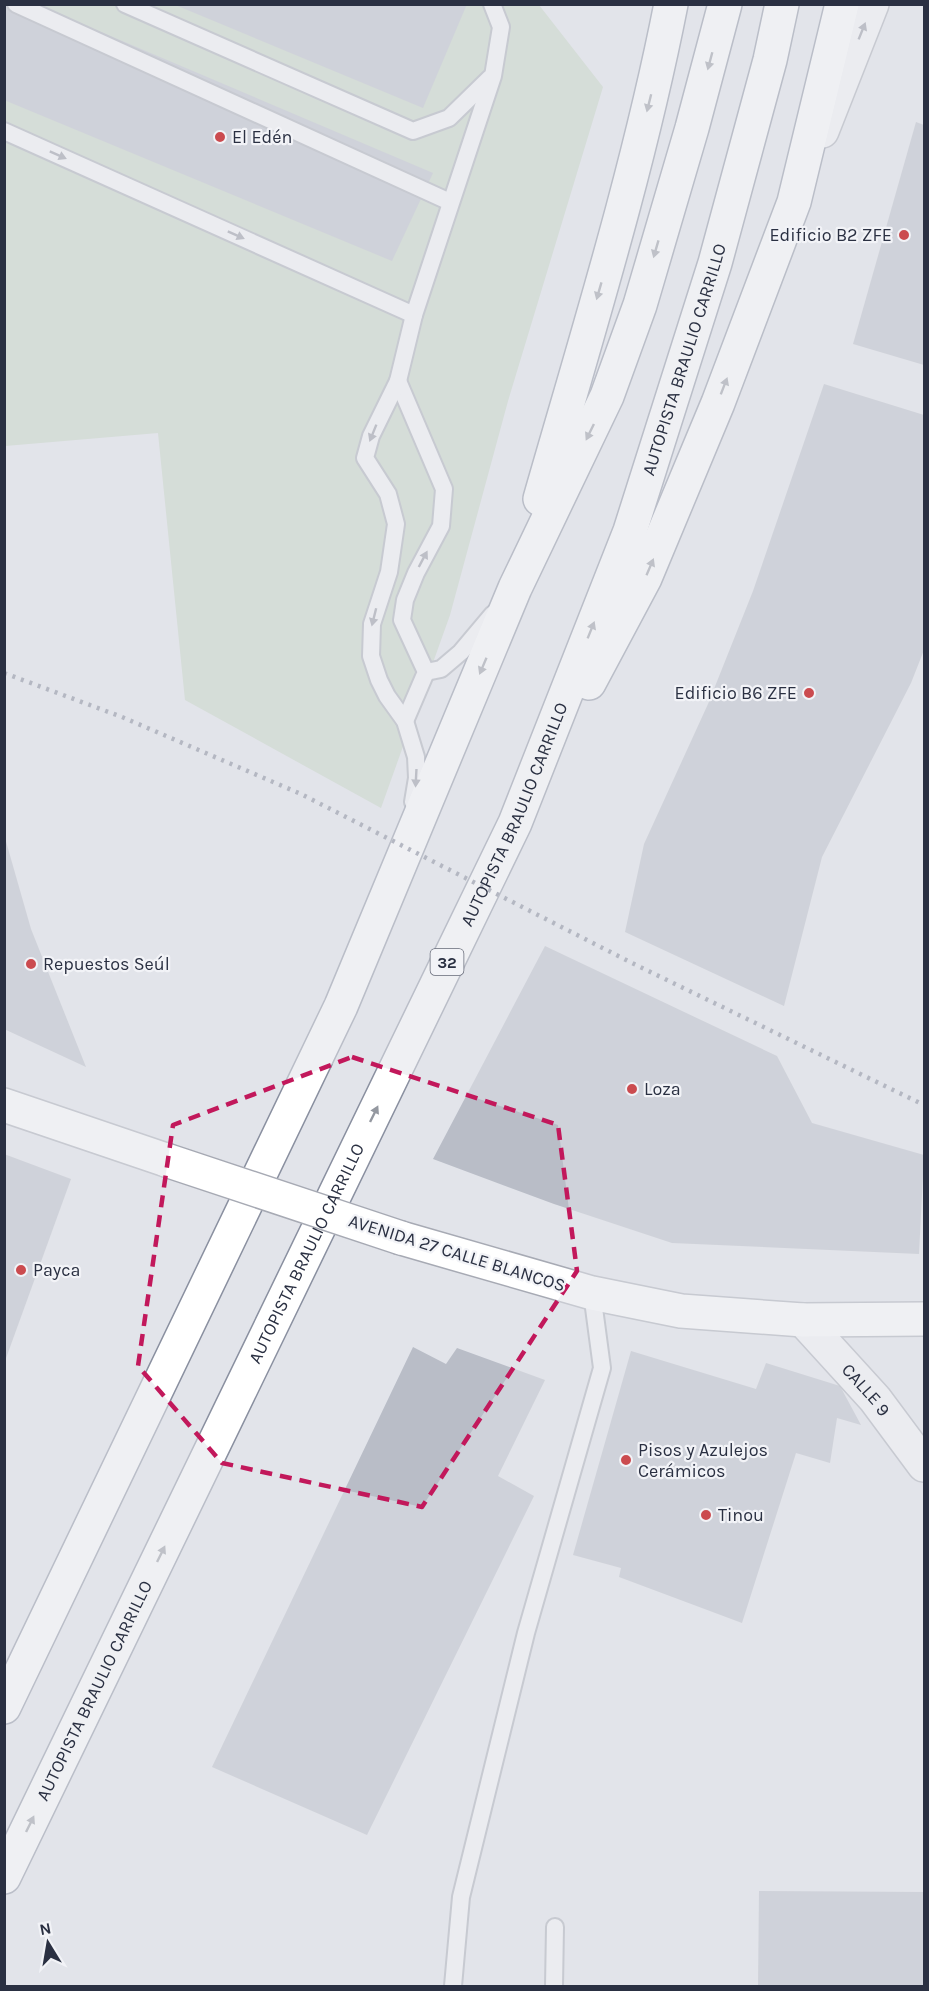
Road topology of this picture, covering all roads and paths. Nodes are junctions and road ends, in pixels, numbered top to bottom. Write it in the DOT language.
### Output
graph roads {
  1 [pos="16,4"];
  2 [pos="125,4"];
  3 [pos="492,4"];
  4 [pos="671,4"];
  5 [pos="725,4"];
  6 [pos="782,4"];
  7 [pos="842,4"];
  8 [pos="872,4"];
  9 [pos="493,76"];
  10 [pos="4,131"];
  11 [pos="450,202"];
  12 [pos="794,202"];
  13 [pos="414,315"];
  14 [pos="398,381"];
  15 [pos="515,588"];
  16 [pos="426,672"];
  17 [pos="405,721"];
  18 [pos="515,823"];
  19 [pos="341,1006"];
  20 [pos="4,1105"];
  21 [pos="592,1293"];
  22 [pos="924,1319"];
  23 [pos="803,1320"];
  24 [pos="924,1465"];
  25 [pos="4,1707"];
  26 [pos="4,1877"];
  27 [pos="555,1927"];
  28 [pos="453,1986"];
  29 [pos="554,1986"];
  1 -- 11 [label="lane"];
  2 -- 9 [label="lane"];
  3 -- 9 [label="lane"];
  4 -- 15 [label="main road, one-way"];
  5 -- 15 [label="main road, one-way"];
  18 -- 6 [label="main road, AUTOPISTA BRAULIO CARRILLO / 32, one-way"];
  7 -- 12 [label="main road"];
  12 -- 8 [label="street, one-way"];
  9 -- 11 [label="lane"];
  10 -- 13 [label="lane, one-way"];
  11 -- 13 [label="lane"];
  18 -- 12 [label="main road, one-way"];
  13 -- 14 [label="lane"];
  16 -- 14 [label="lane, one-way"];
  14 -- 17 [label="lane, one-way"];
  15 -- 16 [label="lane"];
  15 -- 19 [label="main road, one-way"];
  16 -- 17 [label="lane"];
  17 -- 19 [label="lane, one-way"];
  26 -- 18 [label="main road, AUTOPISTA BRAULIO CARRILLO / 32, one-way"];
  19 -- 25 [label="main road"];
  20 -- 21 [label="main road, AVENIDA 27 CALLE BLANCOS, bridge"];
  21 -- 23 [label="main road, AVENIDA 27 CALLE BLANCOS"];
  21 -- 28 [label="lane"];
  22 -- 23 [label="main road, AVENIDA 27 CALLE BLANCOS"];
  23 -- 24 [label="street, CALLE 9"];
  27 -- 29 [label="lane"];
}
